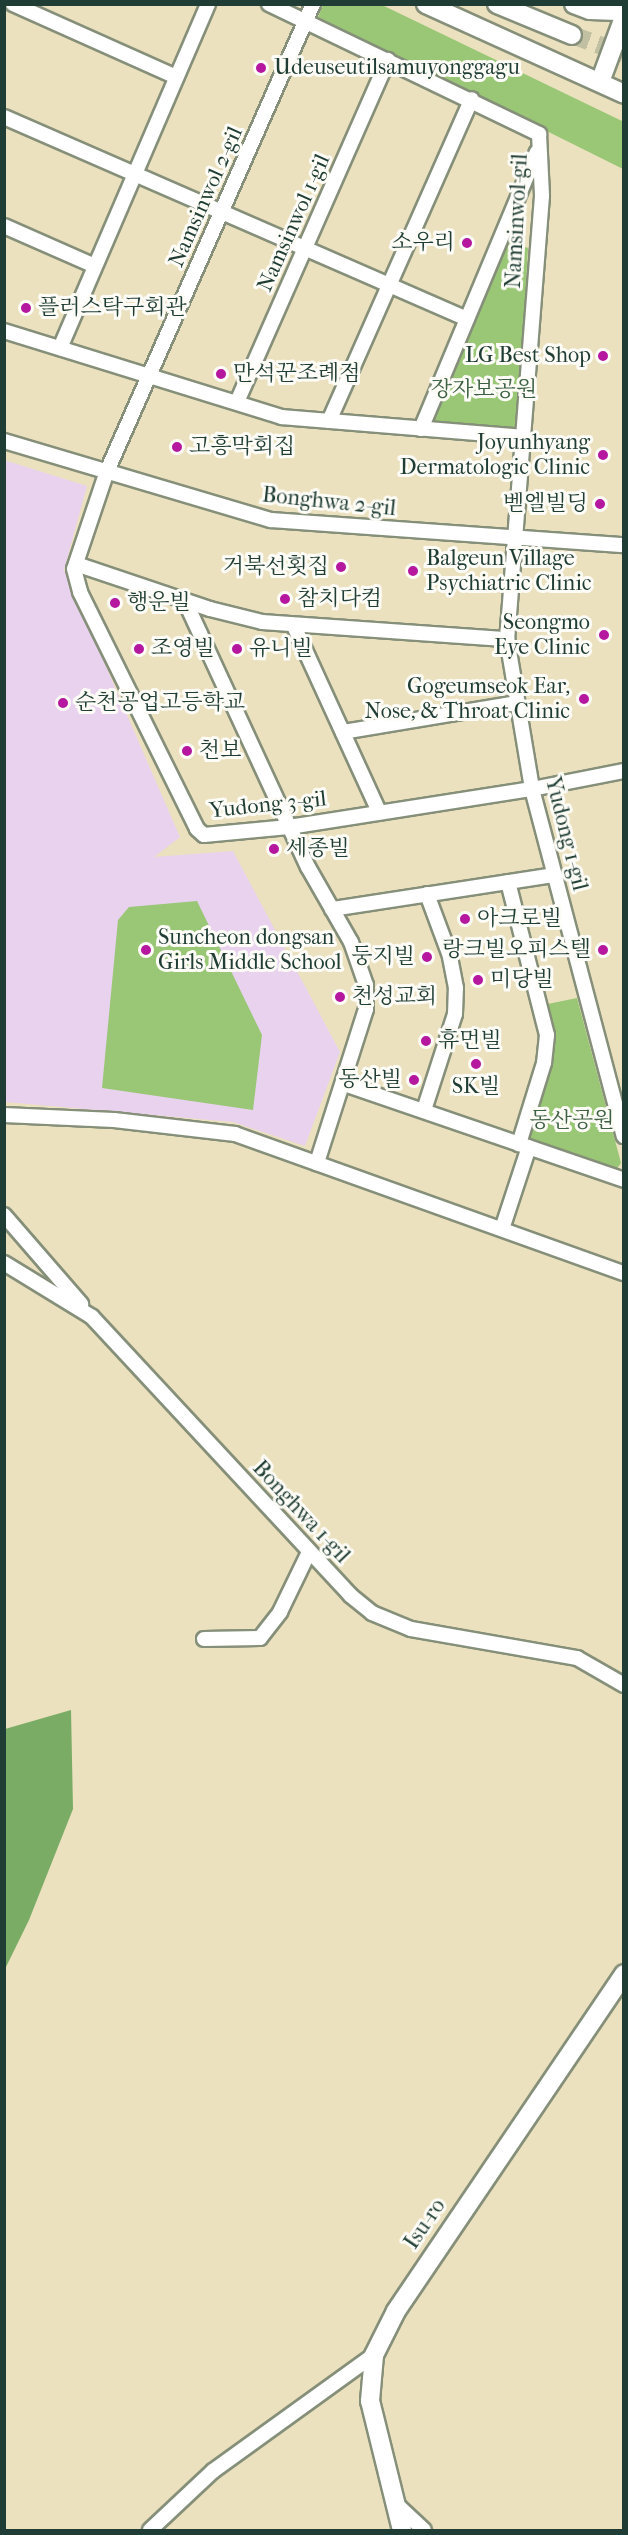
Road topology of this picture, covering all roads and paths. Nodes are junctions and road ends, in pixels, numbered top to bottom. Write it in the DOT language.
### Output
graph roads {
  1 [pos="13,4"];
  2 [pos="208,4"];
  3 [pos="269,4"];
  4 [pos="313,4"];
  5 [pos="426,4"];
  6 [pos="497,4"];
  7 [pos="582,7"];
  8 [pos="624,11"];
  9 [pos="306,21"];
  10 [pos="623,21"];
  11 [pos="572,35"];
  12 [pos="388,60"];
  13 [pos="571,70"];
  14 [pos="603,74"];
  15 [pos="176,77"];
  16 [pos="624,80"];
  17 [pos="624,94"];
  18 [pos="472,99"];
  19 [pos="4,117"];
  20 [pos="539,134"];
  21 [pos="135,174"];
  22 [pos="223,211"];
  23 [pos="4,226"];
  24 [pos="306,248"];
  25 [pos="95,267"];
  26 [pos="387,284"];
  27 [pos="467,319"];
  28 [pos="4,331"];
  29 [pos="60,348"];
  30 [pos="149,376"];
  31 [pos="237,402"];
  32 [pos="329,421"];
  33 [pos="421,429"];
  34 [pos="524,437"];
  35 [pos="4,441"];
  36 [pos="107,471"];
  37 [pos="515,537"];
  38 [pos="624,545"];
  39 [pos="76,564"];
  40 [pos="185,601"];
  41 [pos="294,626"];
  42 [pos="507,639"];
  43 [pos="517,703"];
  44 [pos="343,732"];
  45 [pos="624,771"];
  46 [pos="532,789"];
  47 [pos="379,812"];
  48 [pos="289,826"];
  49 [pos="554,875"];
  50 [pos="508,882"];
  51 [pos="426,894"];
  52 [pos="332,909"];
  53 [pos="344,1084"];
  54 [pos="424,1110"];
  55 [pos="4,1115"];
  56 [pos="624,1136"];
  57 [pos="524,1145"];
  58 [pos="317,1163"];
  59 [pos="624,1180"];
  60 [pos="4,1215"];
  61 [pos="502,1229"];
  62 [pos="4,1263"];
  63 [pos="624,1273"];
  64 [pos="92,1317"];
  65 [pos="309,1552"];
  66 [pos="204,1639"];
  67 [pos="624,1685"];
  68 [pos="624,1974"];
  69 [pos="374,2355"];
  70 [pos="396,2504"];
  71 [pos="150,2530"];
  72 [pos="402,2530"];
  73 [pos="424,2530"];
  1 -- 15 [label="street"];
  2 -- 15 [label="street"];
  3 -- 9 [label="street, Namsinwol-gil"];
  4 -- 9 [label="street, Namsinwol 2-gil"];
  5 -- 13 [label="main road"];
  6 -- 11 [label="main road"];
  7 -- 8 [label="main road"];
  7 -- 10 [label="main road"];
  9 -- 12 [label="street, Namsinwol-gil"];
  9 -- 22 [label="street, Namsinwol 2-gil"];
  10 -- 14 [label="main road"];
  12 -- 18 [label="street, Namsinwol-gil"];
  12 -- 24 [label="street, Namsinwol 1-gil"];
  13 -- 14 [label="main road"];
  13 -- 17 [label="main road"];
  14 -- 16 [label="main road"];
  15 -- 21 [label="street"];
  18 -- 20 [label="street, Namsinwol-gil"];
  18 -- 26 [label="street"];
  19 -- 21 [label="street"];
  20 -- 27 [label="street"];
  20 -- 34 [label="street, Namsinwol-gil"];
  21 -- 22 [label="street"];
  21 -- 25 [label="street"];
  22 -- 24 [label="street"];
  22 -- 30 [label="street, Namsinwol 2-gil"];
  23 -- 25 [label="street"];
  24 -- 26 [label="street"];
  24 -- 31 [label="street, Namsinwol 1-gil"];
  25 -- 29 [label="street"];
  26 -- 27 [label="street"];
  26 -- 32 [label="street"];
  27 -- 33 [label="street"];
  28 -- 29 [label="street"];
  29 -- 30 [label="street"];
  30 -- 31 [label="street"];
  30 -- 36 [label="street, Namsinwol 2-gil"];
  31 -- 32 [label="street"];
  32 -- 33 [label="street"];
  33 -- 34 [label="street"];
  34 -- 37 [label="street, Namsinwol-gil"];
  35 -- 36 [label="street, Bonghwa 2-gil"];
  36 -- 37 [label="street, Bonghwa 2-gil"];
  36 -- 39 [label="street, Yudong 3-gil"];
  37 -- 38 [label="street, Bonghwa 2-gil"];
  37 -- 42 [label="street, Yudong 1-gil"];
  39 -- 40 [label="street"];
  39 -- 48 [label="street, Yudong 3-gil"];
  40 -- 41 [label="street"];
  40 -- 48 [label="street"];
  41 -- 42 [label="street"];
  41 -- 44 [label="street"];
  42 -- 43 [label="street, Yudong 1-gil"];
  43 -- 44 [label="street"];
  43 -- 46 [label="street, Yudong 1-gil"];
  44 -- 47 [label="street"];
  45 -- 46 [label="street, Yudong 3-gil"];
  46 -- 47 [label="street, Yudong 3-gil"];
  46 -- 49 [label="street, Yudong 1-gil"];
  47 -- 48 [label="street, Yudong 3-gil"];
  48 -- 52 [label="street"];
  49 -- 50 [label="street"];
  49 -- 56 [label="street, Yudong 1-gil"];
  50 -- 51 [label="street"];
  50 -- 57 [label="street"];
  51 -- 52 [label="street"];
  51 -- 54 [label="street"];
  52 -- 53 [label="street"];
  53 -- 54 [label="street"];
  53 -- 58 [label="street"];
  54 -- 57 [label="street"];
  55 -- 58 [label="street"];
  57 -- 59 [label="street"];
  57 -- 61 [label="street"];
  58 -- 61 [label="street"];
  60 -- 64 [label="street"];
  61 -- 63 [label="street"];
  62 -- 64 [label="street, Bonghwa 1-gil"];
  64 -- 65 [label="street, Bonghwa 1-gil"];
  65 -- 66 [label="street"];
  65 -- 67 [label="street, Bonghwa 1-gil"];
  68 -- 69 [label="main road, Isu-ro"];
  69 -- 70 [label="main road, Isu-ro"];
  69 -- 71 [label="street"];
  70 -- 72 [label="main road, Isu-ro"];
  70 -- 73 [label="street"];
}
